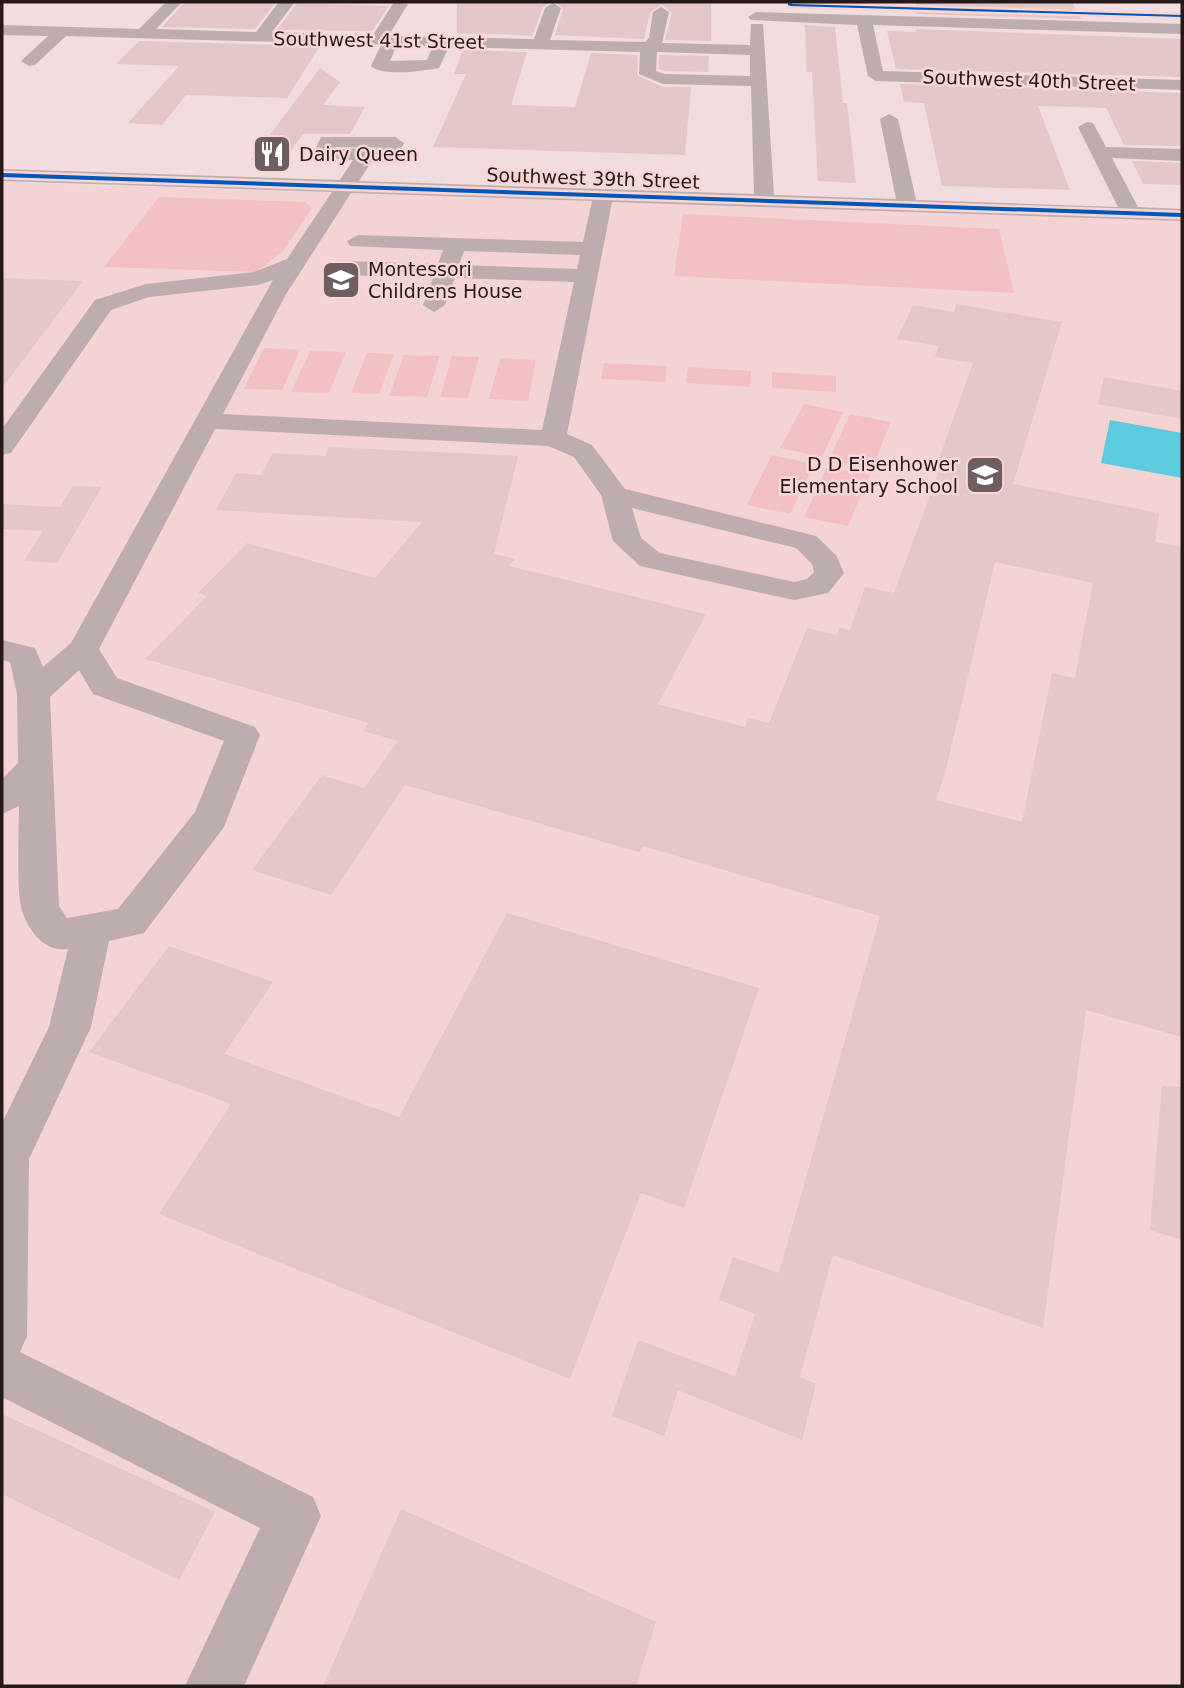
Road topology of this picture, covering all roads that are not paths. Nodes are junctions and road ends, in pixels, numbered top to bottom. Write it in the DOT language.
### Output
graph roads {
  1 [pos="174,2"];
  2 [pos="287,2"];
  3 [pos="790,3"];
  4 [pos="400,4"];
  5 [pos="661,7"];
  6 [pos="756,7"];
  7 [pos="552,8"];
  8 [pos="1099,8"];
  9 [pos="1142,8"];
  10 [pos="1182,16"];
  11 [pos="864,19"];
  12 [pos="1182,29"];
  13 [pos="2,30"];
  14 [pos="62,32"];
  15 [pos="143,34"];
  16 [pos="260,37"];
  17 [pos="386,39"];
  18 [pos="444,41"];
  19 [pos="540,44"];
  20 [pos="649,47"];
  21 [pos="757,50"];
  22 [pos="29,61"];
  23 [pos="758,81"];
  24 [pos="1182,85"];
  25 [pos="889,120"];
  26 [pos="1087,127"];
  27 [pos="1100,152"];
  28 [pos="366,155"];
  29 [pos="1182,155"];
  30 [pos="10,180"];
  31 [pos="347,187"];
  32 [pos="603,196"];
  33 [pos="764,201"];
  34 [pos="907,206"];
  35 [pos="1131,213"];
  36 [pos="1182,215"];
  37 [pos="358,241"];
  38 [pos="456,245"];
  39 [pos="592,249"];
  40 [pos="298,262"];
  41 [pos="346,268"];
  42 [pos="446,271"];
  43 [pos="586,275"];
  44 [pos="274,296"];
  45 [pos="434,305"];
  46 [pos="87,328"];
  47 [pos="206,421"];
  48 [pos="552,438"];
  49 [pos="2,447"];
  50 [pos="615,495"];
  51 [pos="83,649"];
  52 [pos="2,650"];
  53 [pos="33,694"];
  54 [pos="35,767"];
  55 [pos="2,801"];
  56 [pos="92,929"];
  57 [pos="2,1336"];
  58 [pos="2,1370"];
  59 [pos="214,1686"];
  1 -- 15 [label="street"];
  2 -- 16 [label="street"];
  3 -- 6 [label="street"];
  3 -- 8 [label="street"];
  4 -- 17 [label="street"];
  5 -- 20 [label="street"];
  6 -- 11 [label="street"];
  6 -- 21 [label="street"];
  7 -- 19 [label="street"];
  8 -- 9 [label="street"];
  9 -- 10 [label="street"];
  11 -- 12 [label="street"];
  11 -- 24 [label="street, Southwest 40th Street"];
  13 -- 14 [label="street, Southwest 41st Street"];
  14 -- 15 [label="street, Southwest 41st Street"];
  14 -- 22 [label="street"];
  15 -- 16 [label="street, Southwest 41st Street"];
  16 -- 17 [label="street, Southwest 41st Street"];
  17 -- 18 [label="street, Southwest 41st Street"];
  17 -- 18 [label="street"];
  18 -- 19 [label="street, Southwest 41st Street"];
  19 -- 20 [label="street, Southwest 41st Street"];
  20 -- 21 [label="street, Southwest 41st Street"];
  20 -- 23 [label="street"];
  21 -- 23 [label="street"];
  23 -- 33 [label="street"];
  25 -- 34 [label="street"];
  26 -- 27 [label="street"];
  27 -- 29 [label="street"];
  27 -- 35 [label="street"];
  28 -- 31 [label="street"];
  30 -- 31 [label="street, Southwest 39th Street"];
  31 -- 32 [label="street, Southwest 39th Street"];
  31 -- 40 [label="street"];
  32 -- 33 [label="street, Southwest 39th Street"];
  32 -- 39 [label="street"];
  33 -- 34 [label="street, Southwest 39th Street"];
  34 -- 35 [label="street, Southwest 39th Street"];
  35 -- 36 [label="street, Southwest 39th Street"];
  37 -- 38 [label="street"];
  38 -- 39 [label="street"];
  38 -- 42 [label="street"];
  39 -- 43 [label="street"];
  40 -- 44 [label="street"];
  40 -- 46 [label="street"];
  41 -- 42 [label="street"];
  42 -- 43 [label="street"];
  42 -- 45 [label="street"];
  43 -- 48 [label="street"];
  44 -- 46 [label="street"];
  44 -- 47 [label="street"];
  46 -- 49 [label="street"];
  47 -- 48 [label="street"];
  47 -- 51 [label="street"];
  48 -- 50 [label="street"];
  50 -- 50 [label="street"];
  51 -- 53 [label="street"];
  51 -- 56 [label="street"];
  52 -- 53 [label="street"];
  53 -- 54 [label="street"];
  54 -- 55 [label="street"];
  54 -- 56 [label="street"];
  56 -- 57 [label="street"];
  58 -- 59 [label="street"];
}
